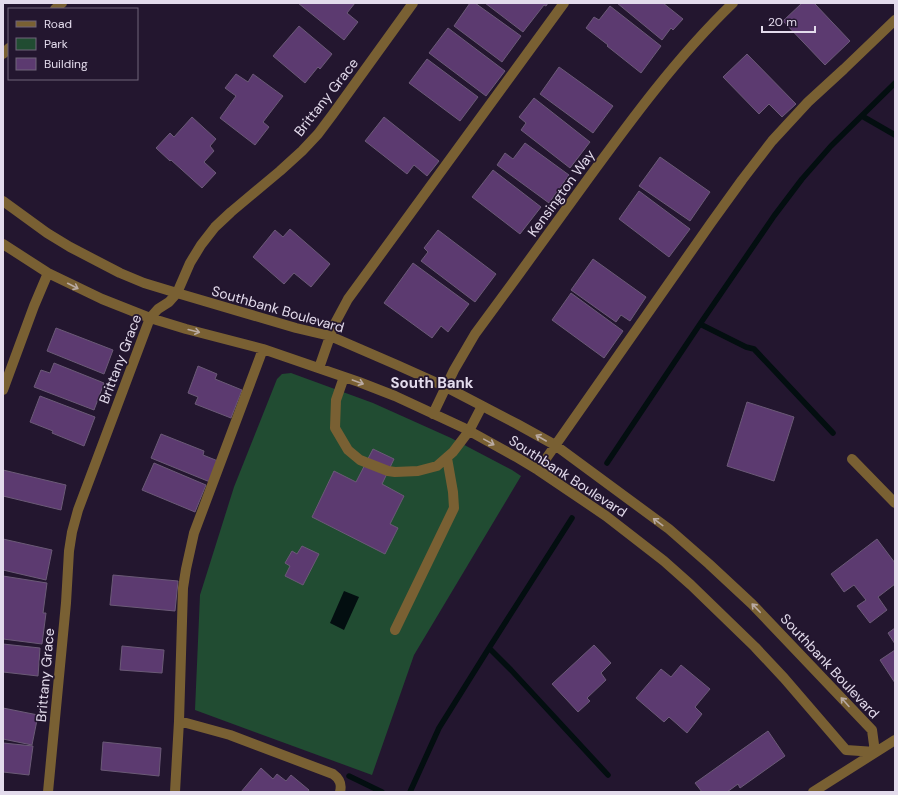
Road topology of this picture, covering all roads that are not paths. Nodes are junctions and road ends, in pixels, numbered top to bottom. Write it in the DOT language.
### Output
graph roads {
  1 [pos="413,3"];
  2 [pos="564,3"];
  3 [pos="733,3"];
  4 [pos="895,20"];
  5 [pos="3,201"];
  6 [pos="3,244"];
  7 [pos="48,273"];
  8 [pos="177,293"];
  9 [pos="150,318"];
  10 [pos="330,336"];
  11 [pos="263,349"];
  12 [pos="319,368"];
  13 [pos="344,377"];
  14 [pos="446,387"];
  15 [pos="3,390"];
  16 [pos="482,406"];
  17 [pos="433,414"];
  18 [pos="470,431"];
  19 [pos="555,445"];
  20 [pos="447,458"];
  21 [pos="852,459"];
  22 [pos="538,470"];
  23 [pos="895,503"];
  24 [pos="395,630"];
  25 [pos="179,721"];
  26 [pos="895,740"];
  27 [pos="875,752"];
  28 [pos="48,792"];
  29 [pos="175,792"];
  30 [pos="340,792"];
  31 [pos="813,792"];
  1 -- 8 [label="street, Brittany Grace"];
  2 -- 10 [label="street"];
  3 -- 14 [label="street, Kensington Way"];
  4 -- 19 [label="street"];
  5 -- 8 [label="street, Southbank Boulevard"];
  6 -- 7 [label="street, Southbank Boulevard"];
  7 -- 9 [label="street, Southbank Boulevard, one-way"];
  7 -- 15 [label="street"];
  8 -- 9 [label="street, Brittany Grace"];
  8 -- 10 [label="street, Southbank Boulevard"];
  9 -- 11 [label="street, Southbank Boulevard, one-way"];
  9 -- 28 [label="street, Brittany Grace"];
  10 -- 12 [label="street"];
  10 -- 14 [label="street, Southbank Boulevard"];
  11 -- 12 [label="street, Southbank Boulevard"];
  11 -- 25 [label="street"];
  12 -- 13 [label="street, Southbank Boulevard"];
  13 -- 17 [label="street, Southbank Boulevard, one-way"];
  13 -- 20 [label="street"];
  14 -- 16 [label="street, Southbank Boulevard"];
  14 -- 17 [label="street, Kensington Way"];
  16 -- 18 [label="street"];
  19 -- 16 [label="street, Southbank Boulevard, one-way"];
  17 -- 18 [label="street, Southbank Boulevard"];
  18 -- 20 [label="street"];
  18 -- 22 [label="street, Southbank Boulevard, one-way"];
  19 -- 22 [label="street"];
  27 -- 19 [label="street, Southbank Boulevard, one-way"];
  20 -- 24 [label="street"];
  21 -- 23 [label="street"];
  22 -- 27 [label="street, Southbank Boulevard"];
  25 -- 29 [label="street"];
  25 -- 30 [label="street"];
  26 -- 27 [label="street"];
  27 -- 31 [label="street"];
}
